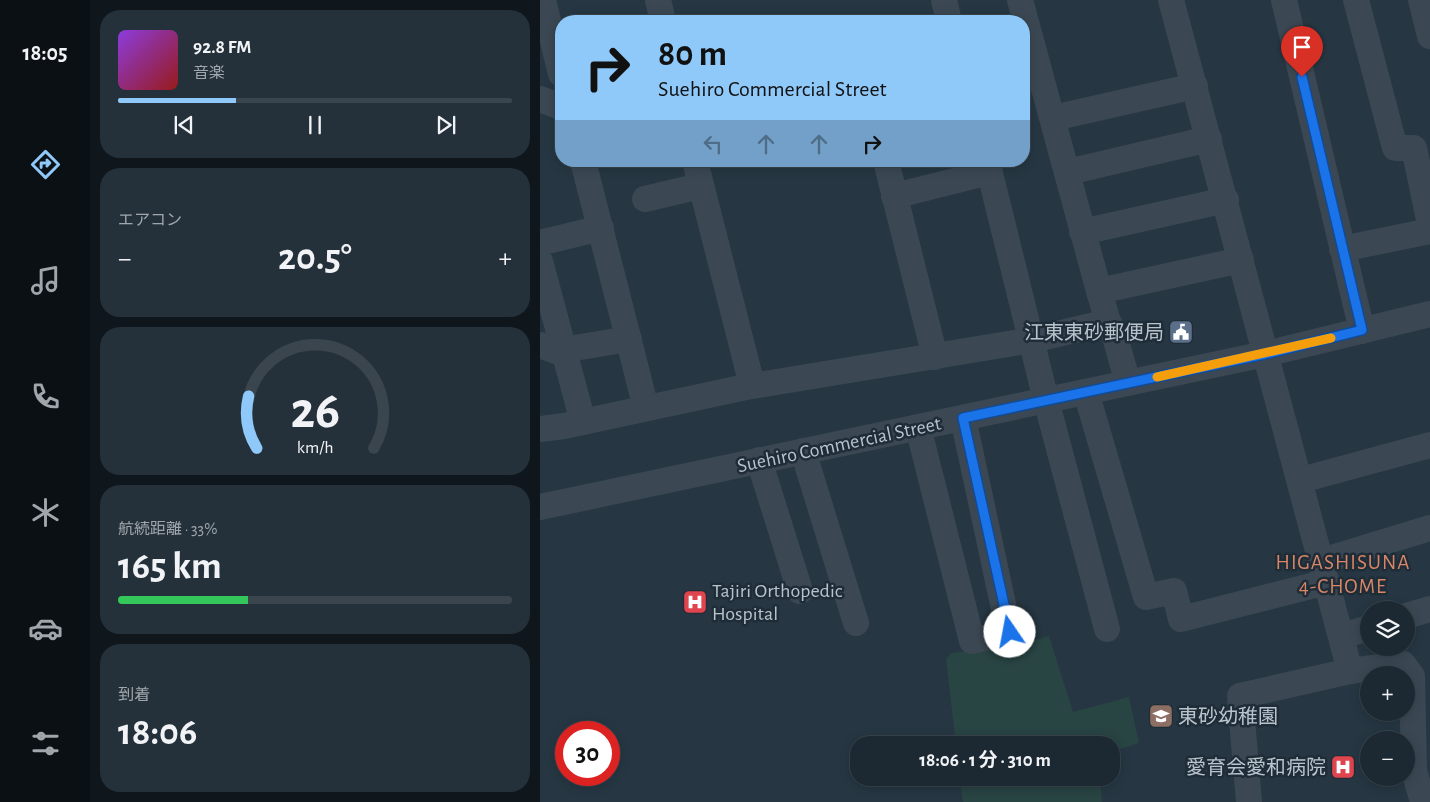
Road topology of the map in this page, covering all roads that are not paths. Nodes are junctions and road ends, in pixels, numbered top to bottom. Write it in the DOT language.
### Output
graph roads {
  1 [pos="543,0"];
  2 [pos="658,0"];
  3 [pos="944,0"];
  4 [pos="1020,0"];
  5 [pos="1171,0"];
  6 [pos="1284,0"];
  7 [pos="1356,0"];
  8 [pos="1421,0"];
  9 [pos="661,15"];
  10 [pos="948,15"];
  11 [pos="1024,15"];
  12 [pos="1030,36"];
  13 [pos="1430,36"];
  14 [pos="555,49"];
  15 [pos="1195,86"];
  16 [pos="540,99"];
  17 [pos="555,105"];
  18 [pos="1053,118"];
  19 [pos="1209,139"];
  20 [pos="585,167"];
  21 [pos="887,167"];
  22 [pos="988,167"];
  23 [pos="1068,172"];
  24 [pos="698,174"];
  25 [pos="894,196"];
  26 [pos="645,199"];
  27 [pos="1226,200"];
  28 [pos="1430,224"];
  29 [pos="600,228"];
  30 [pos="1430,231"];
  31 [pos="1082,232"];
  32 [pos="540,244"];
  33 [pos="1342,249"];
  34 [pos="1241,260"];
  35 [pos="540,261"];
  36 [pos="1098,291"];
  37 [pos="1430,314"];
  38 [pos="1108,322"];
  39 [pos="1362,330"];
  40 [pos="629,339"];
  41 [pos="1032,340"];
  42 [pos="552,347"];
  43 [pos="1265,354"];
  44 [pos="935,357"];
  45 [pos="1128,383"];
  46 [pos="752,386"];
  47 [pos="1086,392"];
  48 [pos="1046,400"];
  49 [pos="646,408"];
  50 [pos="963,418"];
  51 [pos="582,422"];
  52 [pos="918,427"];
  53 [pos="540,429"];
  54 [pos="1430,444"];
  55 [pos="803,451"];
  56 [pos="758,460"];
  57 [pos="1301,480"];
  58 [pos="540,506"];
  59 [pos="1430,528"];
  60 [pos="1325,572"];
  61 [pos="800,591"];
  62 [pos="1430,609"];
  63 [pos="1415,613"];
  64 [pos="856,623"];
  65 [pos="1107,629"];
  66 [pos="1360,631"];
  67 [pos="1341,636"];
  68 [pos="1350,671"];
  69 [pos="1422,769"];
  70 [pos="1249,802"];
  71 [pos="1423,802"];
  1 -- 14 [label="street"];
  2 -- 9 [label="street"];
  3 -- 10 [label="street"];
  4 -- 11 [label="street"];
  5 -- 15 [label="street"];
  6 -- 33 [label="street"];
  7 -- 28 [label="street"];
  8 -- 13 [label="street"];
  12 -- 18 [label="street"];
  15 -- 18 [label="street"];
  15 -- 19 [label="street"];
  16 -- 17 [label="street"];
  18 -- 23 [label="street"];
  19 -- 23 [label="street"];
  19 -- 27 [label="street"];
  20 -- 29 [label="street"];
  21 -- 25 [label="street"];
  22 -- 25 [label="street"];
  22 -- 41 [label="street"];
  23 -- 31 [label="street"];
  24 -- 26 [label="street"];
  24 -- 46 [label="street"];
  25 -- 44 [label="street"];
  27 -- 31 [label="street"];
  27 -- 34 [label="street"];
  29 -- 32 [label="street"];
  29 -- 40 [label="street"];
  30 -- 33 [label="street"];
  31 -- 36 [label="street"];
  33 -- 39 [label="street"];
  34 -- 36 [label="street"];
  34 -- 43 [label="street"];
  35 -- 42 [label="street"];
  36 -- 38 [label="street"];
  37 -- 39 [label="street, Suehiro Commercial Street"];
  38 -- 41 [label="street"];
  38 -- 45 [label="street"];
  39 -- 43 [label="street, Suehiro Commercial Street"];
  40 -- 42 [label="street"];
  40 -- 49 [label="street"];
  41 -- 44 [label="street"];
  41 -- 48 [label="street"];
  42 -- 51 [label="street"];
  43 -- 45 [label="street, Suehiro Commercial Street"];
  43 -- 57 [label="street"];
  44 -- 46 [label="street"];
  45 -- 47 [label="street, Suehiro Commercial Street"];
  46 -- 49 [label="street"];
  47 -- 48 [label="street, Suehiro Commercial Street"];
  47 -- 60 [label="street"];
  48 -- 50 [label="street, Suehiro Commercial Street"];
  48 -- 65 [label="street"];
  49 -- 51 [label="street"];
  50 -- 52 [label="street, Suehiro Commercial Street"];
  50 -- 52 [label="street"];
  51 -- 53 [label="street"];
  52 -- 55 [label="street, Suehiro Commercial Street"];
  54 -- 57 [label="street"];
  55 -- 56 [label="street, Suehiro Commercial Street"];
  55 -- 64 [label="street"];
  56 -- 58 [label="street, Suehiro Commercial Street"];
  56 -- 61 [label="street"];
  57 -- 60 [label="street"];
  59 -- 60 [label="street"];
  60 -- 67 [label="street"];
  62 -- 63 [label="street"];
  66 -- 67 [label="street"];
  67 -- 68 [label="street"];
  68 -- 69 [label="street"];
  68 -- 70 [label="street"];
  69 -- 71 [label="street"];
}
